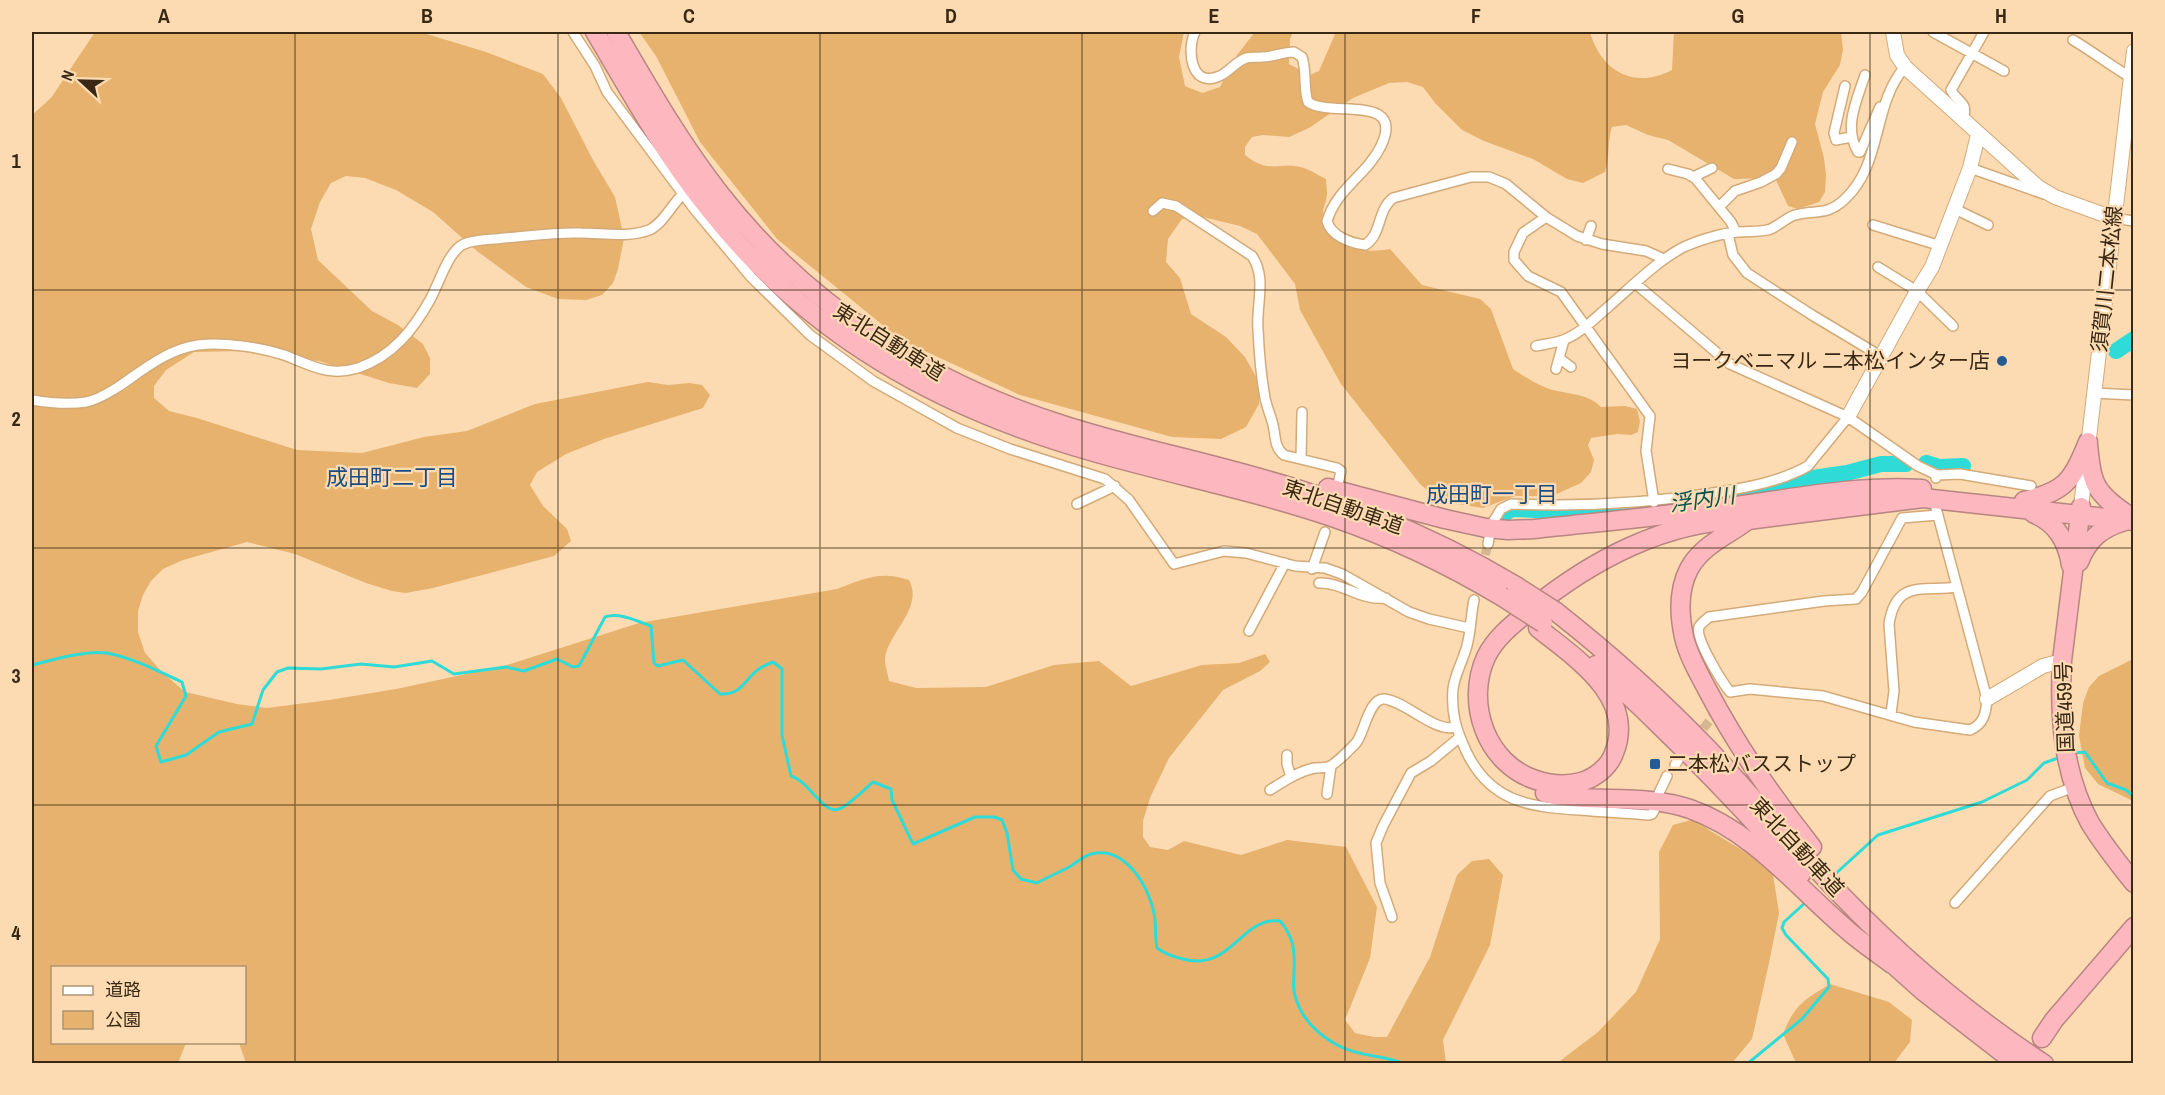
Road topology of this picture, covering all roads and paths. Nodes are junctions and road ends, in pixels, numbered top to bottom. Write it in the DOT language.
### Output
graph roads {
  1 [pos="573,32"];
  2 [pos="595,32"];
  3 [pos="616,32"];
  4 [pos="1195,32"];
  5 [pos="1893,32"];
  6 [pos="1933,32"];
  7 [pos="1984,32"];
  8 [pos="2073,40"];
  9 [pos="2133,51"];
  10 [pos="1971,54"];
  11 [pos="1905,67"];
  12 [pos="2004,71"];
  13 [pos="1865,75"];
  14 [pos="2130,77"];
  15 [pos="1845,87"];
  16 [pos="1884,104"];
  17 [pos="1963,120"];
  18 [pos="1978,135"];
  19 [pos="1851,137"];
  20 [pos="1792,142"];
  21 [pos="2127,156"];
  22 [pos="1712,168"];
  23 [pos="1970,168"];
  24 [pos="1668,169"];
  25 [pos="1693,177"];
  26 [pos="683,194"];
  27 [pos="2055,197"];
  28 [pos="1719,207"];
  29 [pos="1955,209"];
  30 [pos="1153,211"];
  31 [pos="1546,218"];
  32 [pos="2113,218"];
  33 [pos="2133,221"];
  34 [pos="1873,225"];
  35 [pos="1988,225"];
  36 [pos="1591,226"];
  37 [pos="1732,233"];
  38 [pos="1586,240"];
  39 [pos="1941,246"];
  40 [pos="1664,259"];
  41 [pos="1878,267"];
  42 [pos="1636,284"];
  43 [pos="1917,291"];
  44 [pos="1585,326"];
  45 [pos="1953,326"];
  46 [pos="1564,340"];
  47 [pos="1536,346"];
  48 [pos="1559,357"];
  49 [pos="1882,357"];
  50 [pos="1571,367"];
  51 [pos="1556,369"];
  52 [pos="2094,393"];
  53 [pos="2133,395"];
  54 [pos="32,400"];
  55 [pos="1302,412"];
  56 [pos="1848,417"];
  57 [pos="1101,436"];
  58 [pos="2088,442"];
  59 [pos="1301,459"];
  60 [pos="1338,484"];
  61 [pos="1115,486"];
  62 [pos="2026,499"];
  63 [pos="1654,502"];
  64 [pos="1077,504"];
  65 [pos="2081,511"];
  66 [pos="1691,512"];
  67 [pos="2130,517"];
  68 [pos="1748,520"];
  69 [pos="1493,522"];
  70 [pos="1326,532"];
  71 [pos="1490,533"];
  72 [pos="1488,544"];
  73 [pos="1285,564"];
  74 [pos="1312,568"];
  75 [pos="2073,578"];
  76 [pos="1319,583"];
  77 [pos="1957,587"];
  78 [pos="1504,595"];
  79 [pos="1386,598"];
  80 [pos="1474,600"];
  81 [pos="1545,621"];
  82 [pos="1469,628"];
  83 [pos="1249,631"];
  84 [pos="2062,661"];
  85 [pos="1730,692"];
  86 [pos="1987,699"];
  87 [pos="1723,704"];
  88 [pos="1891,714"];
  89 [pos="1455,727"];
  90 [pos="1460,737"];
  91 [pos="1287,755"];
  92 [pos="1331,766"];
  93 [pos="1667,776"];
  94 [pos="1292,777"];
  95 [pos="2074,787"];
  96 [pos="1270,790"];
  97 [pos="1327,794"];
  98 [pos="1658,795"];
  99 [pos="1656,807"];
  100 [pos="2133,883"];
  101 [pos="1955,903"];
  102 [pos="1392,917"];
  103 [pos="2133,927"];
  104 [pos="1892,964"];
  105 [pos="1953,997"];
  106 [pos="2042,1038"];
  107 [pos="2018,1064"];
  108 [pos="2044,1064"];
  1 -- 26 [label="street"];
  2 -- 78 [label="highway, 東北自動車道"];
  3 -- 57 [label="highway, 東北自動車道"];
  4 -- 31 [label="street"];
  5 -- 11 [label="street"];
  6 -- 10 [label="street"];
  7 -- 10 [label="street"];
  8 -- 14 [label="street"];
  9 -- 14 [label="street, 須賀川二本松線"];
  10 -- 12 [label="street"];
  10 -- 17 [label="street"];
  11 -- 16 [label="street"];
  11 -- 17 [label="street"];
  13 -- 19 [label="street"];
  14 -- 21 [label="street, 須賀川二本松線"];
  15 -- 19 [label="street"];
  16 -- 19 [label="street"];
  16 -- 37 [label="street"];
  17 -- 18 [label="street"];
  18 -- 23 [label="street"];
  18 -- 27 [label="street"];
  20 -- 28 [label="street"];
  21 -- 32 [label="street, 須賀川二本松線"];
  22 -- 25 [label="street"];
  23 -- 27 [label="street"];
  23 -- 29 [label="street"];
  24 -- 25 [label="street"];
  25 -- 28 [label="street"];
  26 -- 54 [label="street"];
  26 -- 61 [label="street"];
  27 -- 32 [label="street"];
  28 -- 37 [label="street"];
  29 -- 35 [label="street"];
  29 -- 39 [label="street"];
  30 -- 59 [label="street"];
  31 -- 38 [label="street"];
  31 -- 44 [label="street"];
  32 -- 33 [label="street"];
  32 -- 52 [label="street, 須賀川二本松線"];
  34 -- 39 [label="street"];
  36 -- 38 [label="street"];
  37 -- 40 [label="street"];
  37 -- 49 [label="street"];
  38 -- 40 [label="street"];
  39 -- 43 [label="street"];
  40 -- 42 [label="street"];
  41 -- 43 [label="street"];
  42 -- 44 [label="street"];
  42 -- 56 [label="street"];
  43 -- 45 [label="street"];
  43 -- 49 [label="street"];
  44 -- 46 [label="street"];
  44 -- 63 [label="street"];
  46 -- 47 [label="street"];
  46 -- 48 [label="street"];
  48 -- 50 [label="street"];
  48 -- 51 [label="street"];
  49 -- 56 [label="street"];
  52 -- 53 [label="street"];
  52 -- 58 [label="street, 須賀川二本松線"];
  55 -- 59 [label="street"];
  56 -- 62 [label="street"];
  56 -- 63 [label="street"];
  57 -- 66 [label="highway"];
  57 -- 78 [label="highway, 東北自動車道"];
  58 -- 62 [label="highway"];
  58 -- 65 [label="street, 須賀川二本松線"];
  58 -- 67 [label="highway"];
  59 -- 60 [label="street"];
  61 -- 64 [label="street"];
  61 -- 73 [label="street"];
  62 -- 65 [label="highway"];
  62 -- 66 [label="highway"];
  62 -- 68 [label="highway"];
  62 -- 75 [label="highway"];
  63 -- 69 [label="street"];
  65 -- 67 [label="highway"];
  65 -- 75 [label="highway, 国道459号"];
  66 -- 104 [label="highway"];
  67 -- 75 [label="highway"];
  68 -- 81 [label="highway"];
  68 -- 105 [label="highway"];
  70 -- 74 [label="street"];
  71 -- 72 [label="street"];
  73 -- 74 [label="street"];
  73 -- 83 [label="street"];
  74 -- 79 [label="street"];
  75 -- 84 [label="highway, 国道459号"];
  76 -- 79 [label="street"];
  77 -- 85 [label="street"];
  77 -- 86 [label="street"];
  77 -- 88 [label="street"];
  78 -- 81 [label="highway, 東北自動車道, bridge"];
  78 -- 81 [label="highway"];
  79 -- 82 [label="street"];
  80 -- 82 [label="street"];
  81 -- 104 [label="highway, 東北自動車道"];
  81 -- 105 [label="highway, 東北自動車道"];
  82 -- 89 [label="street"];
  84 -- 86 [label="street"];
  84 -- 95 [label="highway, 国道459号"];
  85 -- 87 [label="street"];
  85 -- 88 [label="street"];
  86 -- 88 [label="street"];
  89 -- 90 [label="street"];
  89 -- 92 [label="street"];
  90 -- 99 [label="street"];
  90 -- 102 [label="street"];
  91 -- 94 [label="street"];
  92 -- 94 [label="street"];
  92 -- 97 [label="street"];
  93 -- 98 [label="street"];
  94 -- 96 [label="street"];
  95 -- 100 [label="highway, 国道459号"];
  95 -- 101 [label="street"];
  103 -- 106 [label="highway"];
  104 -- 107 [label="highway, 東北自動車道"];
  105 -- 108 [label="highway, 東北自動車道"];
}
